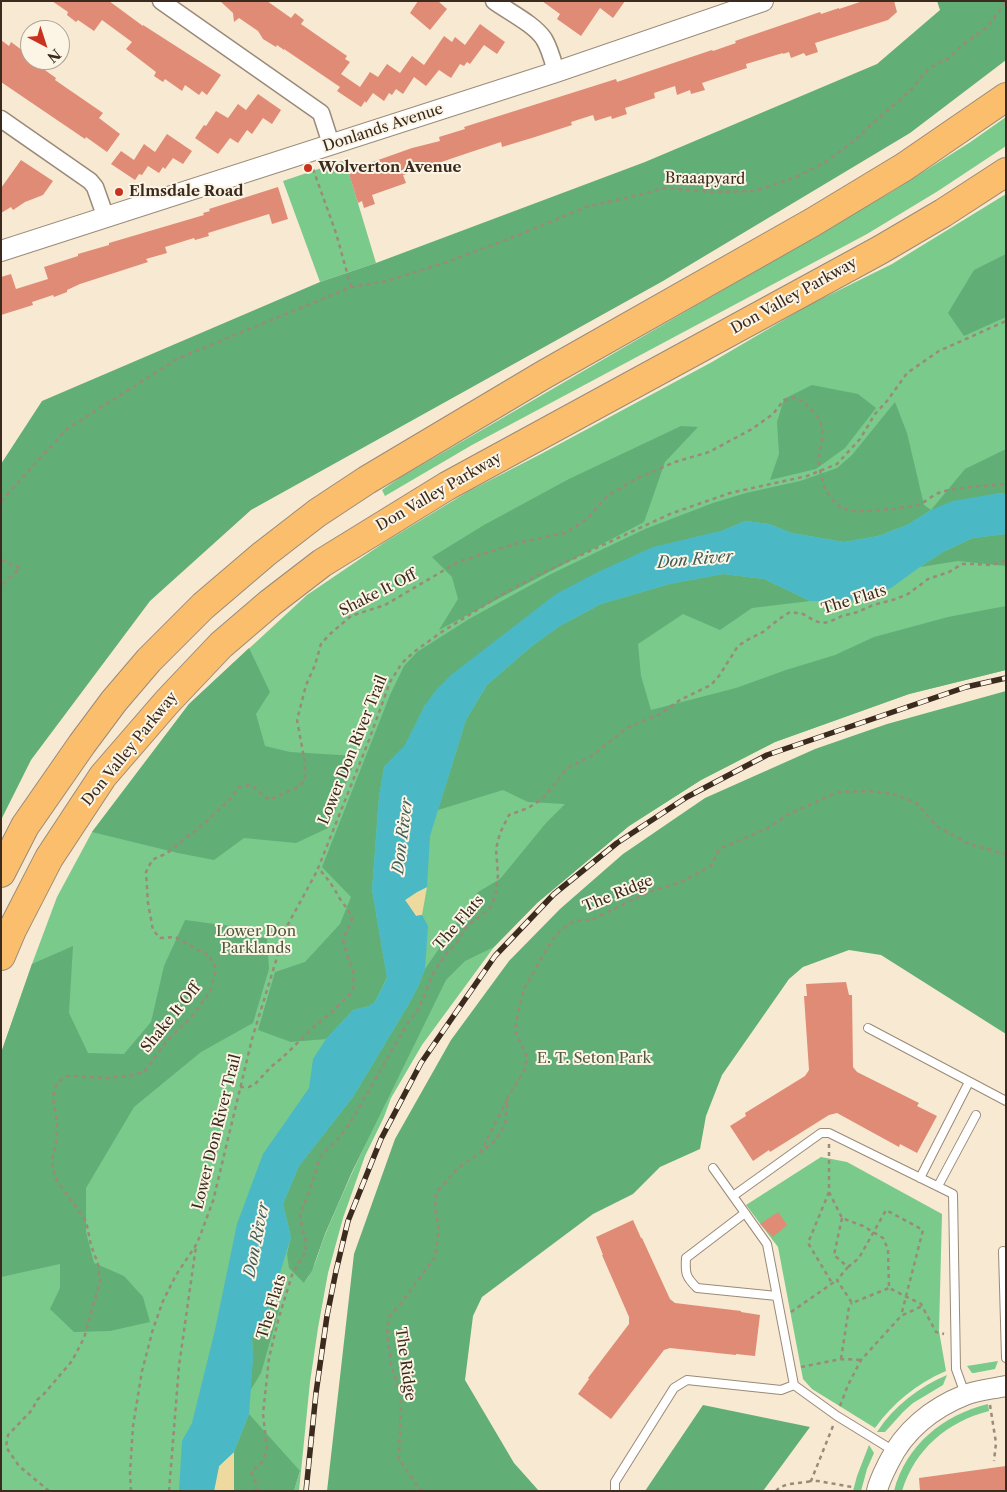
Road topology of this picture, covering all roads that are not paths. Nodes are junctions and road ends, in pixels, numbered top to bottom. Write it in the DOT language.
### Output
graph roads {
  1 [pos="161,1"];
  2 [pos="494,1"];
  3 [pos="763,1"];
  4 [pos="556,72"];
  5 [pos="1006,97"];
  6 [pos="1,119"];
  7 [pos="331,144"];
  8 [pos="1006,172"];
  9 [pos="106,218"];
  10 [pos="1,251"];
  11 [pos="1,873"];
  12 [pos="1,956"];
  13 [pos="868,1028"];
  14 [pos="969,1082"];
  15 [pos="1006,1101"];
  16 [pos="976,1115"];
  17 [pos="712,1168"];
  18 [pos="920,1178"];
  19 [pos="938,1186"];
  20 [pos="733,1196"];
  21 [pos="745,1213"];
  22 [pos="1002,1251"];
  23 [pos="778,1296"];
  24 [pos="1006,1358"];
  25 [pos="794,1385"];
  26 [pos="996,1388"];
  27 [pos="965,1395"];
  28 [pos="894,1451"];
  29 [pos="615,1491"];
  30 [pos="878,1491"];
  1 -- 7 [label="street"];
  2 -- 4 [label="street"];
  3 -- 4 [label="street, Donlands Avenue"];
  4 -- 7 [label="street, Donlands Avenue"];
  5 -- 11 [label="highway"];
  6 -- 9 [label="street"];
  7 -- 9 [label="street, Donlands Avenue"];
  8 -- 12 [label="highway, Don Valley Parkway"];
  9 -- 10 [label="street, Donlands Avenue"];
  13 -- 14 [label="lane"];
  14 -- 15 [label="lane"];
  14 -- 18 [label="lane"];
  16 -- 19 [label="lane"];
  17 -- 20 [label="lane"];
  18 -- 19 [label="lane"];
  18 -- 20 [label="lane"];
  19 -- 27 [label="lane"];
  20 -- 21 [label="lane"];
  21 -- 23 [label="lane"];
  21 -- 23 [label="lane"];
  22 -- 24 [label="lane"];
  23 -- 25 [label="lane"];
  25 -- 28 [label="lane"];
  25 -- 29 [label="lane"];
  26 -- 27 [label="street"];
  27 -- 28 [label="street"];
  28 -- 30 [label="street"];
}
